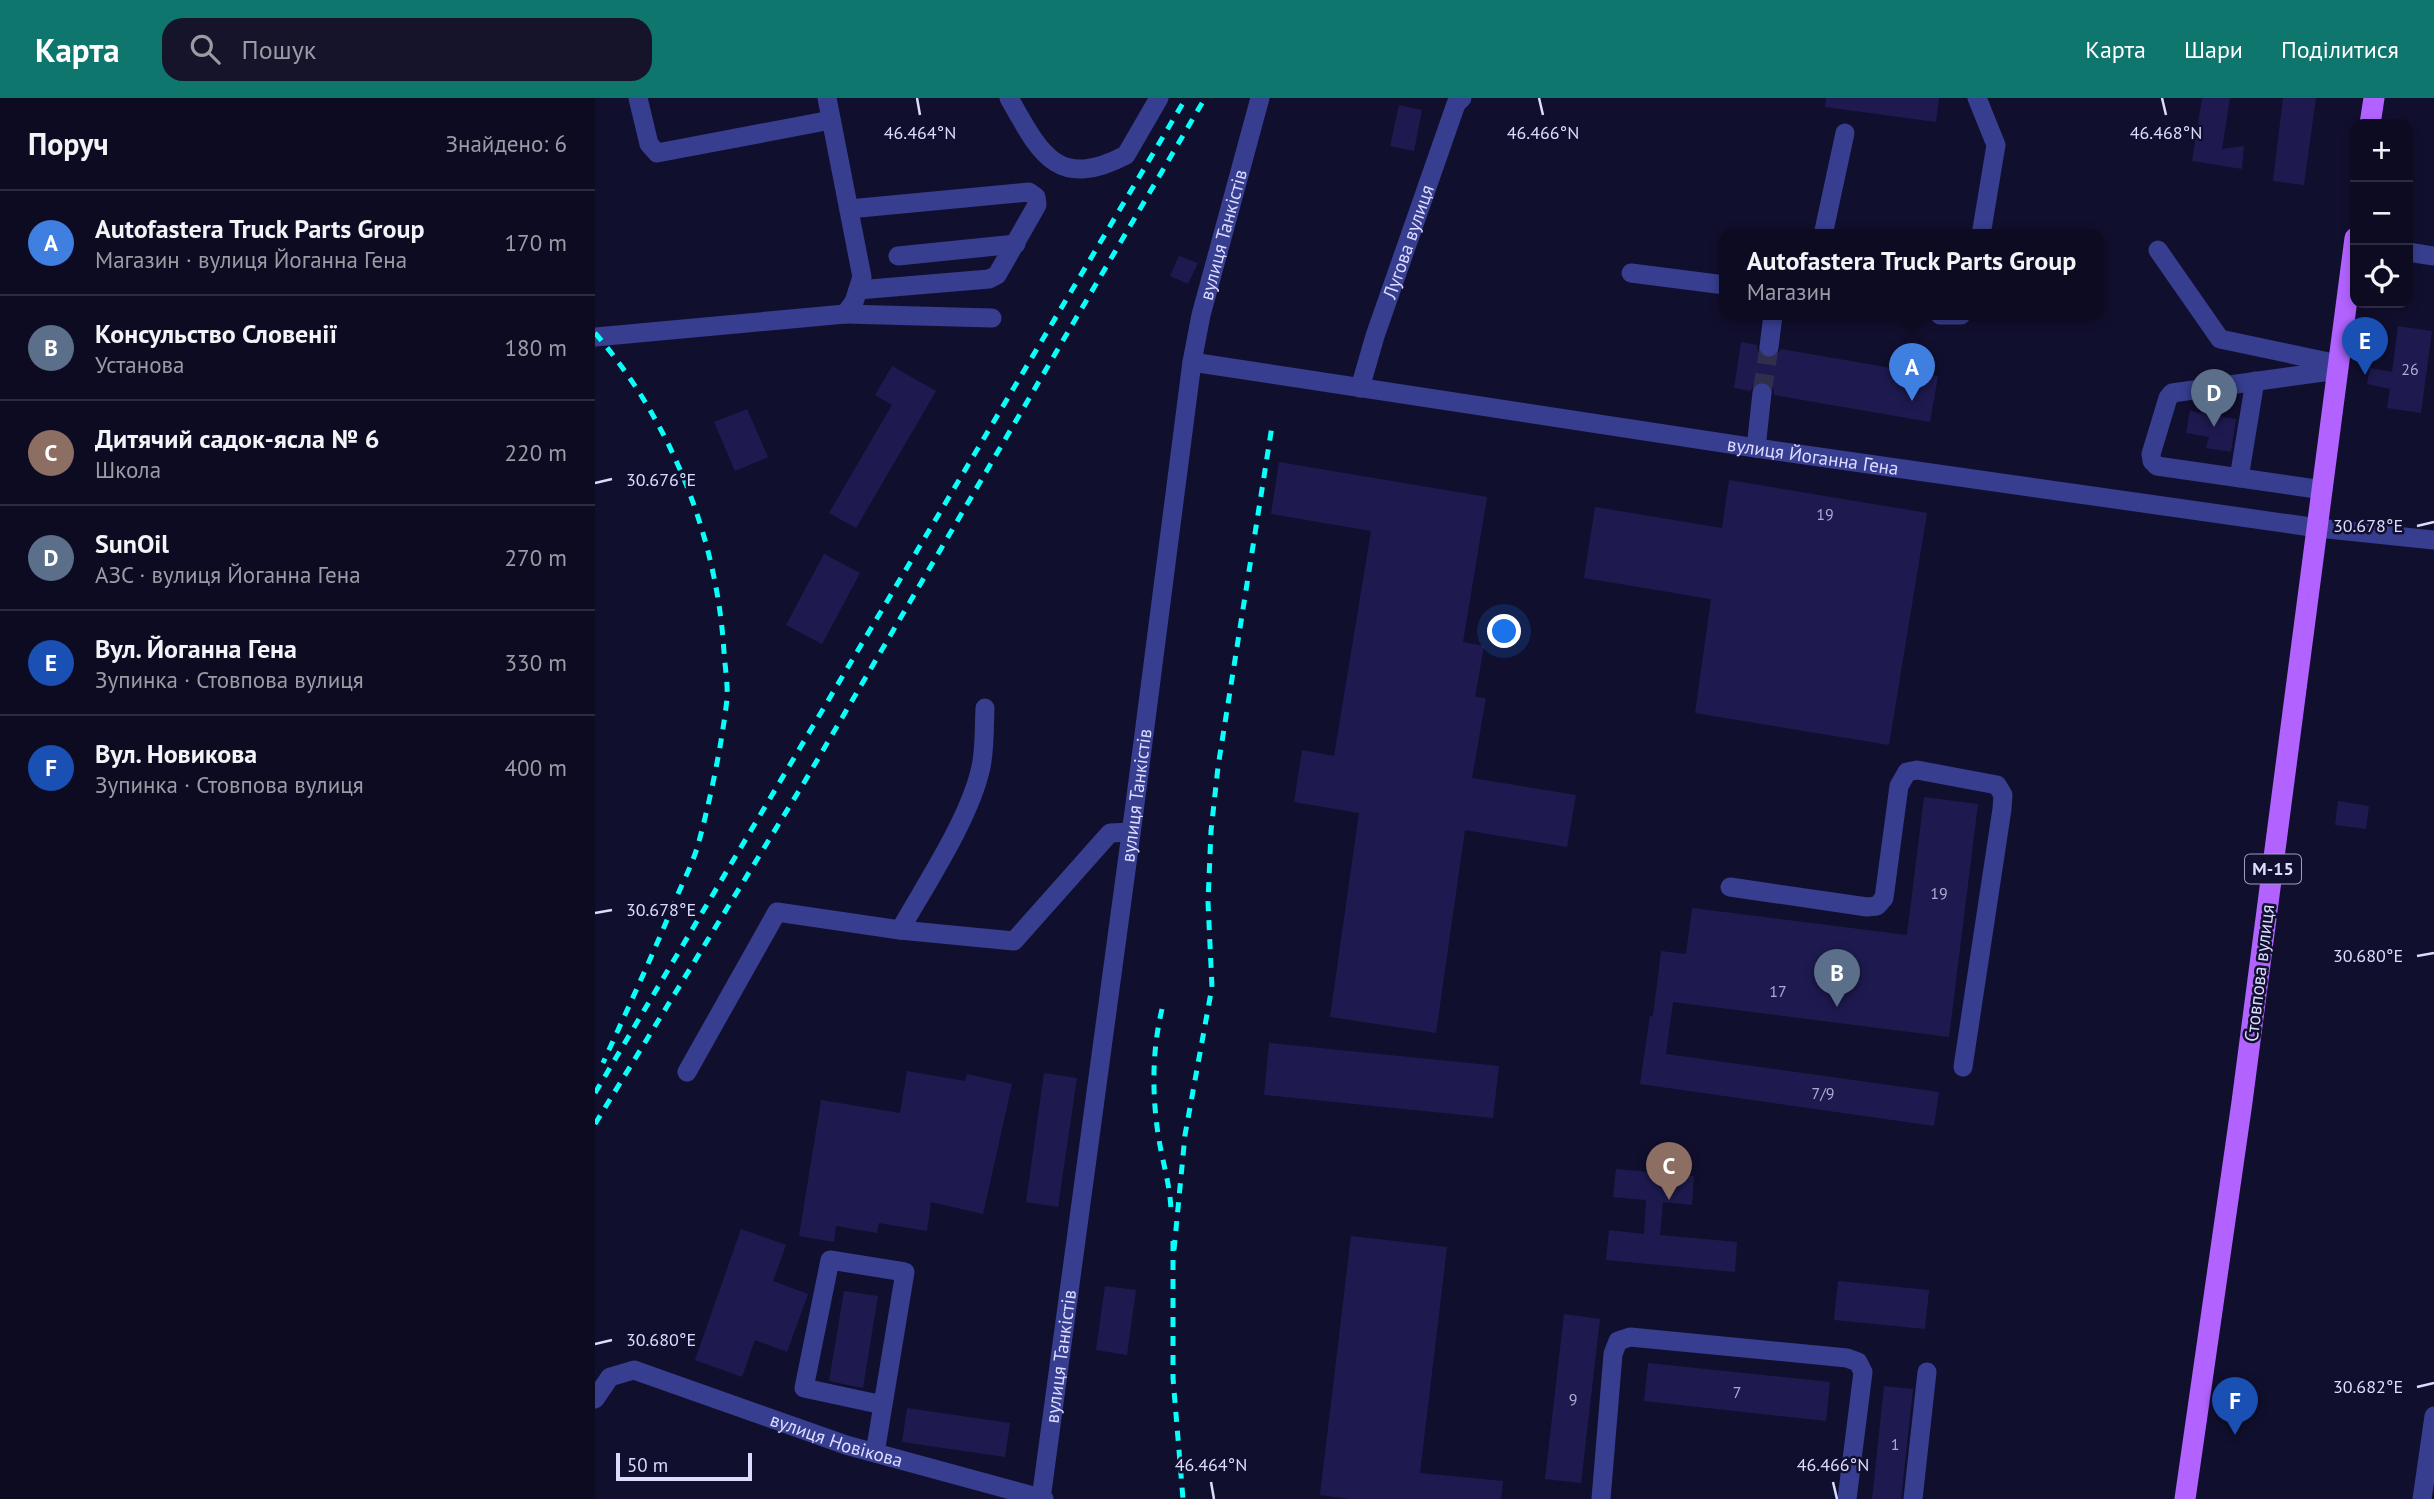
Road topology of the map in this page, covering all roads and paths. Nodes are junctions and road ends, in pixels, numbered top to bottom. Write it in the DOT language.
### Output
graph roads {
  1 [pos="638,98"];
  2 [pos="827,98"];
  3 [pos="1009,98"];
  4 [pos="1159,98"];
  5 [pos="1259,98"];
  6 [pos="1462,98"];
  7 [pos="1977,98"];
  8 [pos="2374,98"];
  9 [pos="2371,119"];
  10 [pos="831,120"];
  11 [pos="1845,133"];
  12 [pos="849,209"];
  13 [pos="1824,229"];
  14 [pos="1982,229"];
  15 [pos="1016,244"];
  16 [pos="2355,245"];
  17 [pos="2158,250"];
  18 [pos="2413,253"];
  19 [pos="898,256"];
  20 [pos="2434,256"];
  21 [pos="1631,272"];
  22 [pos="1719,284"];
  23 [pos="858,290"];
  24 [pos="845,314"];
  25 [pos="992,318"];
  26 [pos="1772,320"];
  27 [pos="595,337"];
  28 [pos="1769,347"];
  29 [pos="1192,362"];
  30 [pos="2338,367"];
  31 [pos="2255,381"];
  32 [pos="1360,388"];
  33 [pos="1762,393"];
  34 [pos="1756,448"];
  35 [pos="2239,478"];
  36 [pos="2323,490"];
  37 [pos="2318,528"];
  38 [pos="2434,540"];
  39 [pos="985,708"];
  40 [pos="1131,832"];
  41 [pos="1730,887"];
  42 [pos="900,930"];
  43 [pos="1963,1067"];
  44 [pos="687,1072"];
  45 [pos="1927,1373"];
  46 [pos="595,1398"];
  47 [pos="883,1405"];
  48 [pos="2434,1416"];
  49 [pos="875,1453"];
  50 [pos="1042,1499"];
  51 [pos="1601,1499"];
  52 [pos="1847,1499"];
  53 [pos="1913,1499"];
  54 [pos="2185,1499"];
  55 [pos="2422,1499"];
  1 -- 10 [label="street"];
  2 -- 10 [label="street"];
  3 -- 4 [label="street"];
  5 -- 29 [label="street, вулиця Танкістів"];
  6 -- 32 [label="street, Лугова вулиця"];
  7 -- 14 [label="street"];
  8 -- 9 [label="main road"];
  10 -- 12 [label="street"];
  11 -- 13 [label="street"];
  12 -- 15 [label="street"];
  12 -- 23 [label="street"];
  15 -- 19 [label="street"];
  15 -- 23 [label="street"];
  16 -- 30 [label="main road, Стовпова вулиця / М-15"];
  17 -- 30 [label="street"];
  18 -- 20 [label="street"];
  21 -- 22 [label="street"];
  23 -- 24 [label="street"];
  24 -- 25 [label="street"];
  24 -- 27 [label="street"];
  26 -- 28 [label="street"];
  29 -- 32 [label="street, вулиця Йоганна Гена"];
  29 -- 40 [label="street, вулиця Танкістів"];
  30 -- 31 [label="street"];
  30 -- 36 [label="main road, Стовпова вулиця / М-15"];
  31 -- 35 [label="street"];
  31 -- 35 [label="street"];
  32 -- 34 [label="street, вулиця Йоганна Гена"];
  33 -- 34 [label="street"];
  34 -- 37 [label="street, вулиця Йоганна Гена"];
  35 -- 36 [label="street"];
  36 -- 37 [label="main road, Стовпова вулиця / М-15"];
  37 -- 38 [label="street, вулиця Йоганна Гена"];
  37 -- 54 [label="main road, Стовпова вулиця / М-15"];
  39 -- 42 [label="street"];
  40 -- 42 [label="street"];
  40 -- 50 [label="street, вулиця Танкістів"];
  41 -- 43 [label="street"];
  42 -- 44 [label="street"];
  45 -- 53 [label="street"];
  46 -- 49 [label="street, вулиця Новікова"];
  47 -- 47 [label="street"];
  47 -- 49 [label="street"];
  48 -- 55 [label="street"];
  49 -- 50 [label="street, вулиця Новікова"];
  51 -- 52 [label="street"];
}
